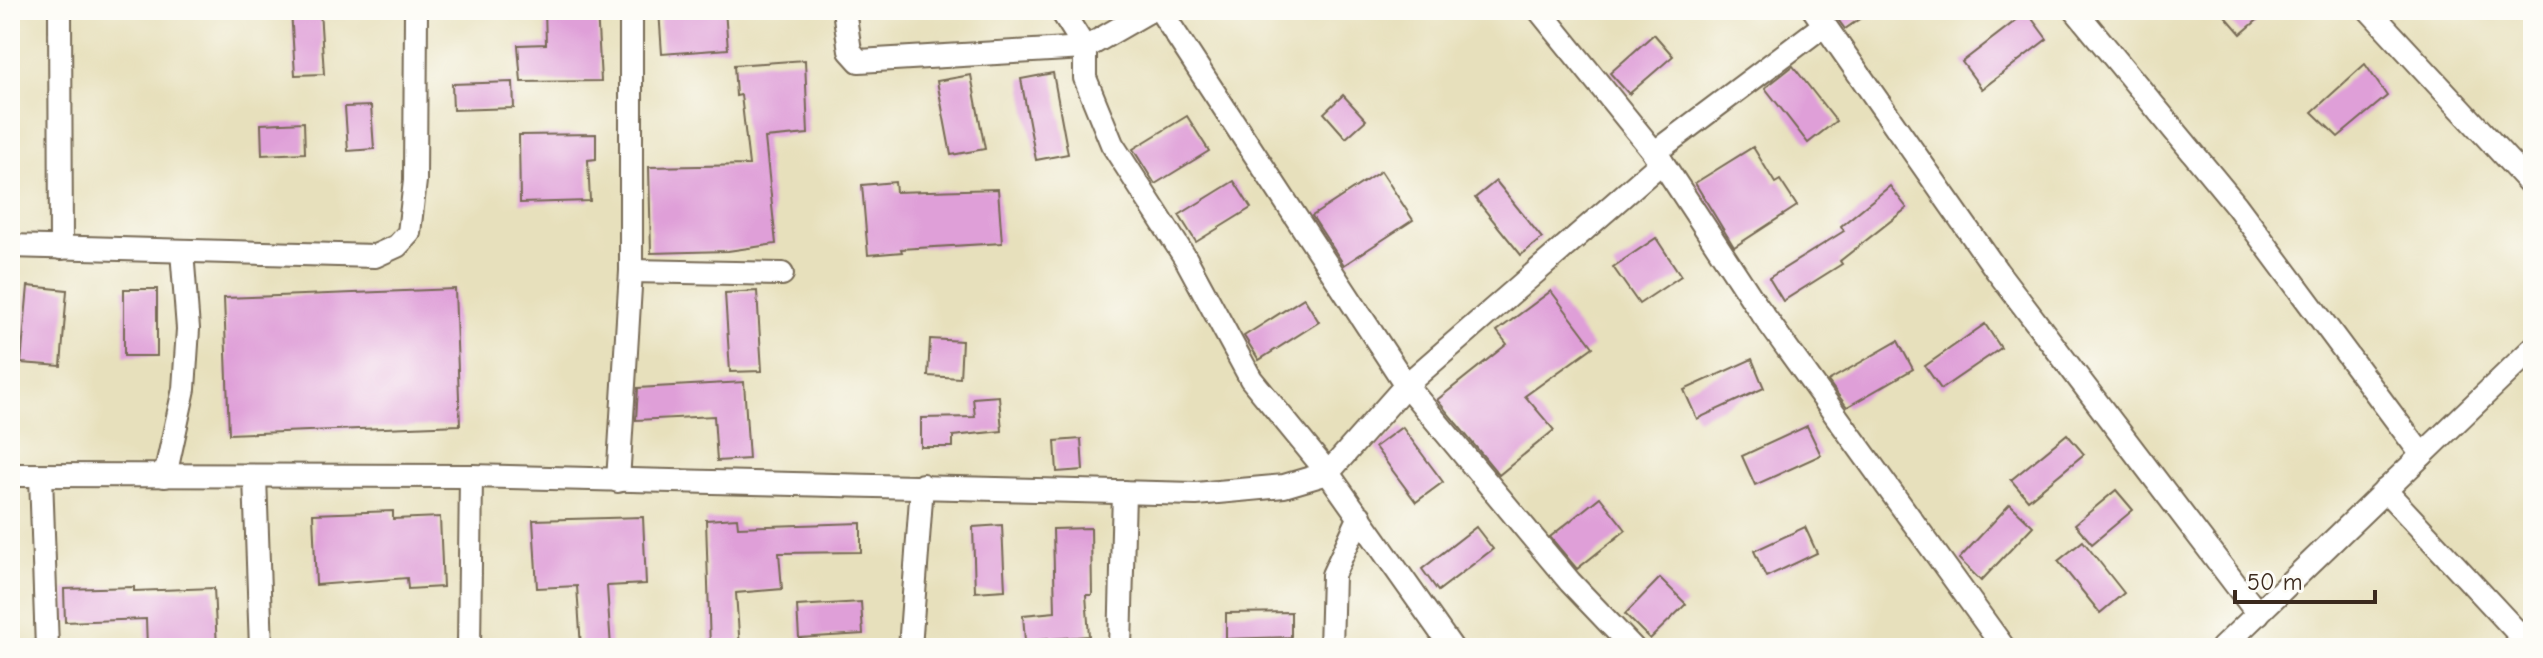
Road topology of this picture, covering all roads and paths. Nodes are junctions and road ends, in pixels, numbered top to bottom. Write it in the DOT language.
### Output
graph roads {
  1 [pos="60,10"];
  2 [pos="416,10"];
  3 [pos="631,10"];
  4 [pos="844,10"];
  5 [pos="1061,10"];
  6 [pos="1151,10"];
  7 [pos="1160,10"];
  8 [pos="1539,10"];
  9 [pos="2075,10"];
  10 [pos="2369,10"];
  11 [pos="1819,18"];
  12 [pos="1085,48"];
  13 [pos="1658,157"];
  14 [pos="2533,187"];
  15 [pos="10,246"];
  16 [pos="61,248"];
  17 [pos="182,251"];
  18 [pos="631,271"];
  19 [pos="782,274"];
  20 [pos="2533,348"];
  21 [pos="1406,385"];
  22 [pos="2422,455"];
  23 [pos="1328,473"];
  24 [pos="10,475"];
  25 [pos="41,476"];
  26 [pos="165,476"];
  27 [pos="471,476"];
  28 [pos="255,477"];
  29 [pos="618,481"];
  30 [pos="922,485"];
  31 [pos="2385,490"];
  32 [pos="1124,492"];
  33 [pos="1360,516"];
  34 [pos="2258,614"];
  35 [pos="47,648"];
  36 [pos="261,648"];
  37 [pos="469,648"];
  38 [pos="910,648"];
  39 [pos="1120,648"];
  40 [pos="1331,648"];
  41 [pos="1452,648"];
  42 [pos="1633,648"];
  43 [pos="2004,648"];
  44 [pos="2222,648"];
  45 [pos="2532,648"];
  1 -- 16 [label="street"];
  2 -- 17 [label="street"];
  3 -- 18 [label="street"];
  4 -- 12 [label="street"];
  5 -- 12 [label="street"];
  6 -- 12 [label="street"];
  7 -- 21 [label="street"];
  8 -- 13 [label="street"];
  9 -- 22 [label="street"];
  10 -- 14 [label="street"];
  11 -- 13 [label="street"];
  11 -- 34 [label="street"];
  12 -- 23 [label="street"];
  13 -- 21 [label="street"];
  13 -- 43 [label="street"];
  15 -- 16 [label="street"];
  16 -- 17 [label="street"];
  17 -- 26 [label="street"];
  18 -- 19 [label="street"];
  18 -- 29 [label="street"];
  20 -- 22 [label="street"];
  21 -- 23 [label="street"];
  21 -- 42 [label="street"];
  22 -- 31 [label="street"];
  23 -- 32 [label="street"];
  23 -- 33 [label="street"];
  24 -- 25 [label="street"];
  25 -- 26 [label="street"];
  25 -- 35 [label="street"];
  26 -- 28 [label="street"];
  27 -- 28 [label="street"];
  27 -- 29 [label="street"];
  27 -- 37 [label="street"];
  28 -- 36 [label="street"];
  29 -- 30 [label="street"];
  30 -- 32 [label="street"];
  30 -- 38 [label="street"];
  31 -- 34 [label="street"];
  31 -- 45 [label="street"];
  32 -- 39 [label="street"];
  33 -- 40 [label="street"];
  33 -- 41 [label="street"];
  34 -- 44 [label="street"];
}
